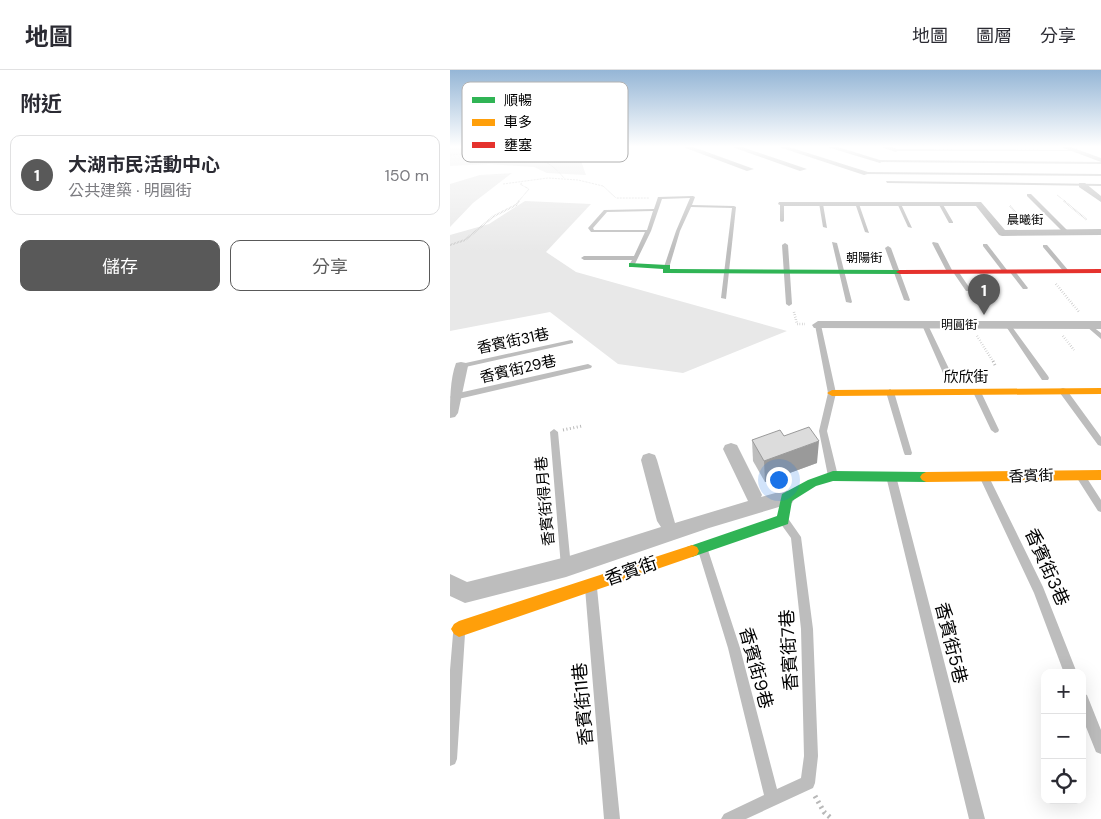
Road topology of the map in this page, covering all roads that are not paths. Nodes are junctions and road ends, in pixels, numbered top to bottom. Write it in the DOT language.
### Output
graph roads {
  1 [pos="887,182"];
  2 [pos="1082,185"];
  3 [pos="1101,185"];
  4 [pos="1029,195"];
  5 [pos="693,197"];
  6 [pos="660,198"];
  7 [pos="1101,200"];
  8 [pos="782,204"];
  9 [pos="821,204"];
  10 [pos="857,204"];
  11 [pos="899,204"];
  12 [pos="940,204"];
  13 [pos="689,206"];
  14 [pos="656,210"];
  15 [pos="782,221"];
  16 [pos="951,222"];
  17 [pos="826,227"];
  18 [pos="910,227"];
  19 [pos="649,231"];
  20 [pos="867,232"];
  21 [pos="1066,232"];
  22 [pos="1101,232"];
  23 [pos="834,243"];
  24 [pos="935,243"];
  25 [pos="785,245"];
  26 [pos="985,245"];
  27 [pos="1045,246"];
  28 [pos="888,248"];
  29 [pos="584,258"];
  30 [pos="634,262"];
  31 [pos="667,266"];
  32 [pos="1008,271"];
  33 [pos="1066,271"];
  34 [pos="1101,271"];
  35 [pos="726,272"];
  36 [pos="787,272"];
  37 [pos="840,272"];
  38 [pos="897,272"];
  39 [pos="953,272"];
  40 [pos="1024,288"];
  41 [pos="968,290"];
  42 [pos="724,298"];
  43 [pos="907,300"];
  44 [pos="849,302"];
  45 [pos="789,304"];
  46 [pos="925,325"];
  47 [pos="1008,325"];
  48 [pos="1088,325"];
  49 [pos="1101,325"];
  50 [pos="818,326"];
  51 [pos="1101,337"];
  52 [pos="571,342"];
  53 [pos="461,366"];
  54 [pos="588,366"];
  55 [pos="947,373"];
  56 [pos="1045,378"];
  57 [pos="1063,391"];
  58 [pos="1101,391"];
  59 [pos="890,392"];
  60 [pos="977,392"];
  61 [pos="832,393"];
  62 [pos="454,397"];
  63 [pos="450,413"];
  64 [pos="995,430"];
  65 [pos="554,432"];
  66 [pos="1101,443"];
  67 [pos="731,449"];
  68 [pos="908,453"];
  69 [pos="649,460"];
  70 [pos="1080,475"];
  71 [pos="1101,475"];
  72 [pos="833,476"];
  73 [pos="891,476"];
  74 [pos="985,478"];
  75 [pos="752,495"];
  76 [pos="786,498"];
  77 [pos="1101,508"];
  78 [pos="783,520"];
  79 [pos="666,522"];
  80 [pos="702,547"];
  81 [pos="566,567"];
  82 [pos="450,584"];
  83 [pos="590,586"];
  84 [pos="459,629"];
  85 [pos="1069,669"];
  86 [pos="1086,710"];
  87 [pos="1101,748"];
  88 [pos="450,759"];
  89 [pos="772,799"];
  90 [pos="612,819"];
  91 [pos="729,819"];
  92 [pos="977,819"];
  1 -- 2 [label="lane"];
  2 -- 3 [label="lane"];
  2 -- 7 [label="street"];
  4 -- 21 [label="lane"];
  5 -- 6 [label="lane"];
  5 -- 13 [label="lane"];
  6 -- 14 [label="lane"];
  8 -- 9 [label="street, 晨曦街"];
  8 -- 15 [label="lane"];
  9 -- 10 [label="street, 晨曦街"];
  9 -- 17 [label="lane"];
  10 -- 11 [label="street, 晨曦街"];
  10 -- 20 [label="lane"];
  11 -- 12 [label="street, 晨曦街"];
  11 -- 18 [label="lane"];
  12 -- 16 [label="lane"];
  12 -- 21 [label="street, 晨曦街"];
  13 -- 31 [label="lane"];
  13 -- 35 [label="lane"];
  14 -- 19 [label="lane"];
  14 -- 19 [label="lane"];
  19 -- 30 [label="lane"];
  21 -- 22 [label="street, 晨曦街"];
  23 -- 37 [label="lane"];
  24 -- 39 [label="lane"];
  25 -- 36 [label="lane"];
  26 -- 32 [label="lane"];
  27 -- 33 [label="lane"];
  28 -- 38 [label="lane"];
  29 -- 30 [label="lane"];
  30 -- 31 [label="street, 朝陽街"];
  31 -- 35 [label="street, 朝陽街"];
  32 -- 33 [label="street, 朝陽街"];
  32 -- 39 [label="street, 朝陽街"];
  32 -- 40 [label="lane"];
  33 -- 34 [label="street, 朝陽街"];
  35 -- 36 [label="street, 朝陽街"];
  35 -- 42 [label="lane"];
  36 -- 37 [label="street, 朝陽街"];
  36 -- 45 [label="lane"];
  37 -- 38 [label="street, 朝陽街"];
  37 -- 44 [label="lane"];
  38 -- 39 [label="street, 朝陽街"];
  38 -- 43 [label="lane"];
  39 -- 41 [label="lane"];
  46 -- 47 [label="street, 明圓街"];
  46 -- 50 [label="street, 明圓街"];
  46 -- 55 [label="lane"];
  47 -- 48 [label="street, 明圓街"];
  47 -- 56 [label="lane"];
  48 -- 49 [label="street, 明圓街"];
  48 -- 51 [label="lane"];
  50 -- 61 [label="lane"];
  52 -- 53 [label="lane, 香賓街31巷"];
  53 -- 62 [label="street"];
  54 -- 62 [label="lane, 香賓街29巷"];
  57 -- 58 [label="street, 欣欣街"];
  57 -- 60 [label="street, 欣欣街"];
  57 -- 66 [label="lane"];
  59 -- 60 [label="street, 欣欣街"];
  59 -- 61 [label="street, 欣欣街"];
  59 -- 68 [label="lane"];
  60 -- 64 [label="lane"];
  61 -- 72 [label="lane"];
  62 -- 63 [label="street"];
  65 -- 81 [label="lane, 香賓街得月巷"];
  67 -- 75 [label="street"];
  69 -- 79 [label="street"];
  70 -- 71 [label="street, 香賓街"];
  70 -- 74 [label="street, 香賓街"];
  70 -- 77 [label="lane"];
  72 -- 73 [label="street, 香賓街"];
  72 -- 76 [label="street, 香賓街"];
  73 -- 74 [label="street, 香賓街"];
  73 -- 92 [label="lane, 香賓街5巷"];
  74 -- 85 [label="lane, 香賓街3巷"];
  76 -- 78 [label="street"];
  76 -- 81 [label="street, 香賓街"];
  78 -- 80 [label="street, 香賓街"];
  78 -- 89 [label="lane, 香賓街7巷"];
  80 -- 83 [label="street, 香賓街"];
  80 -- 89 [label="lane, 香賓街9巷"];
  81 -- 82 [label="street, 香賓街"];
  83 -- 84 [label="street, 香賓街"];
  83 -- 90 [label="lane, 香賓街11巷"];
  84 -- 88 [label="lane"];
  86 -- 87 [label="lane"];
  89 -- 91 [label="lane"];
}
